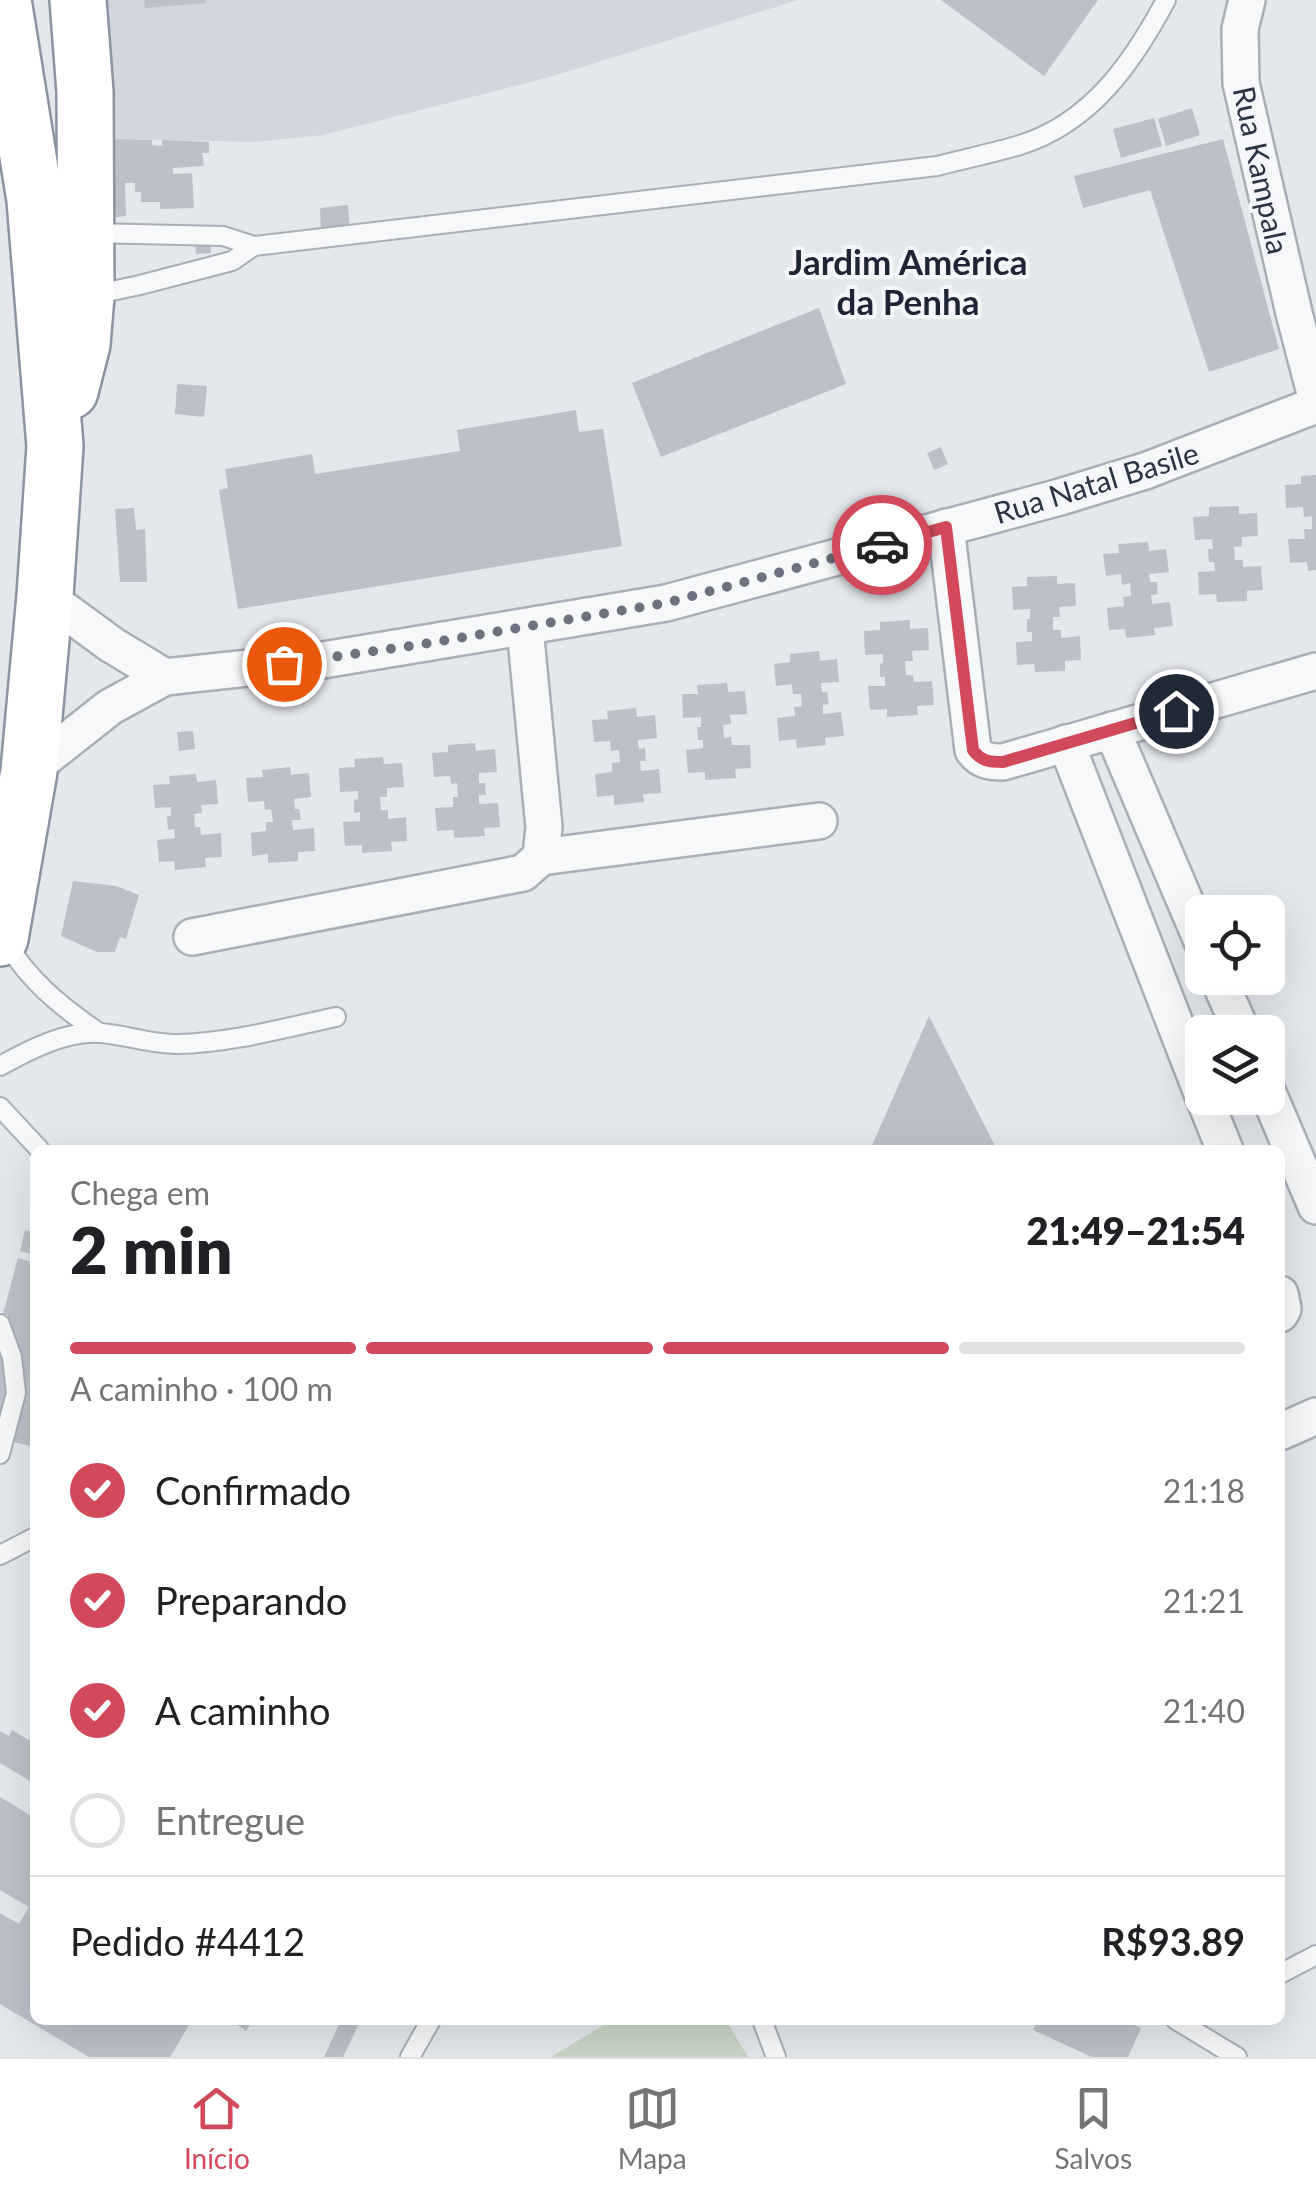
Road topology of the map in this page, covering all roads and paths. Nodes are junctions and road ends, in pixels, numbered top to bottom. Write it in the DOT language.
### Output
graph roads {
  1 [pos="78,0"];
  2 [pos="1166,0"];
  3 [pos="1246,0"];
  4 [pos="8,9"];
  5 [pos="85,232"];
  6 [pos="254,246"];
  7 [pos="1304,294"];
  8 [pos="86,296"];
  9 [pos="1316,397"];
  10 [pos="1316,405"];
  11 [pos="54,420"];
  12 [pos="946,527"];
  13 [pos="45,596"];
  14 [pos="526,628"];
  15 [pos="165,677"];
  16 [pos="1312,682"];
  17 [pos="1112,730"];
  18 [pos="1066,743"];
  19 [pos="15,768"];
  20 [pos="819,821"];
  21 [pos="541,857"];
  22 [pos="1185,901"];
  23 [pos="0,936"];
  24 [pos="192,937"];
  25 [pos="336,1017"];
  26 [pos="98,1032"];
  27 [pos="1185,1049"];
  28 [pos="0,1066"];
  29 [pos="0,1106"];
  30 [pos="1211,1115"];
  31 [pos="1278,1115"];
  32 [pos="35,1145"];
  33 [pos="1223,1145"];
  34 [pos="1316,1206"];
  35 [pos="0,1324"];
  36 [pos="1316,1416"];
  37 [pos="1285,1430"];
  38 [pos="0,1454"];
  39 [pos="30,1539"];
  40 [pos="0,1554"];
  41 [pos="1316,1955"];
  42 [pos="1285,1971"];
  43 [pos="428,2025"];
  44 [pos="764,2025"];
  45 [pos="1189,2025"];
  46 [pos="410,2057"];
  47 [pos="776,2057"];
  48 [pos="1236,2057"];
  1 -- 5 [label="highway"];
  2 -- 6 [label="lane"];
  3 -- 7 [label="street, Rua Kampala"];
  4 -- 11 [label="highway"];
  5 -- 6 [label="lane"];
  5 -- 8 [label="highway"];
  6 -- 8 [label="lane"];
  7 -- 9 [label="street, Rua Kampala"];
  8 -- 11 [label="highway"];
  10 -- 12 [label="street, Rua Natal Basile"];
  11 -- 13 [label="highway"];
  12 -- 14 [label="street, Rua Natal Basile"];
  12 -- 18 [label="street"];
  13 -- 15 [label="street"];
  13 -- 19 [label="highway"];
  14 -- 15 [label="street, Rua Natal Basile"];
  14 -- 21 [label="street"];
  15 -- 19 [label="street, Rua Natal Basile"];
  16 -- 17 [label="street"];
  17 -- 18 [label="street"];
  17 -- 22 [label="street"];
  18 -- 27 [label="street"];
  19 -- 23 [label="highway"];
  20 -- 21 [label="street"];
  21 -- 24 [label="street"];
  23 -- 26 [label="lane"];
  25 -- 26 [label="lane"];
  26 -- 28 [label="lane"];
  29 -- 32 [label="lane"];
  30 -- 33 [label="street"];
  31 -- 34 [label="street"];
  35 -- 38 [label="lane"];
  36 -- 37 [label="street"];
  39 -- 40 [label="lane"];
  41 -- 42 [label="lane"];
  43 -- 46 [label="lane"];
  44 -- 47 [label="lane"];
  45 -- 48 [label="lane"];
}
